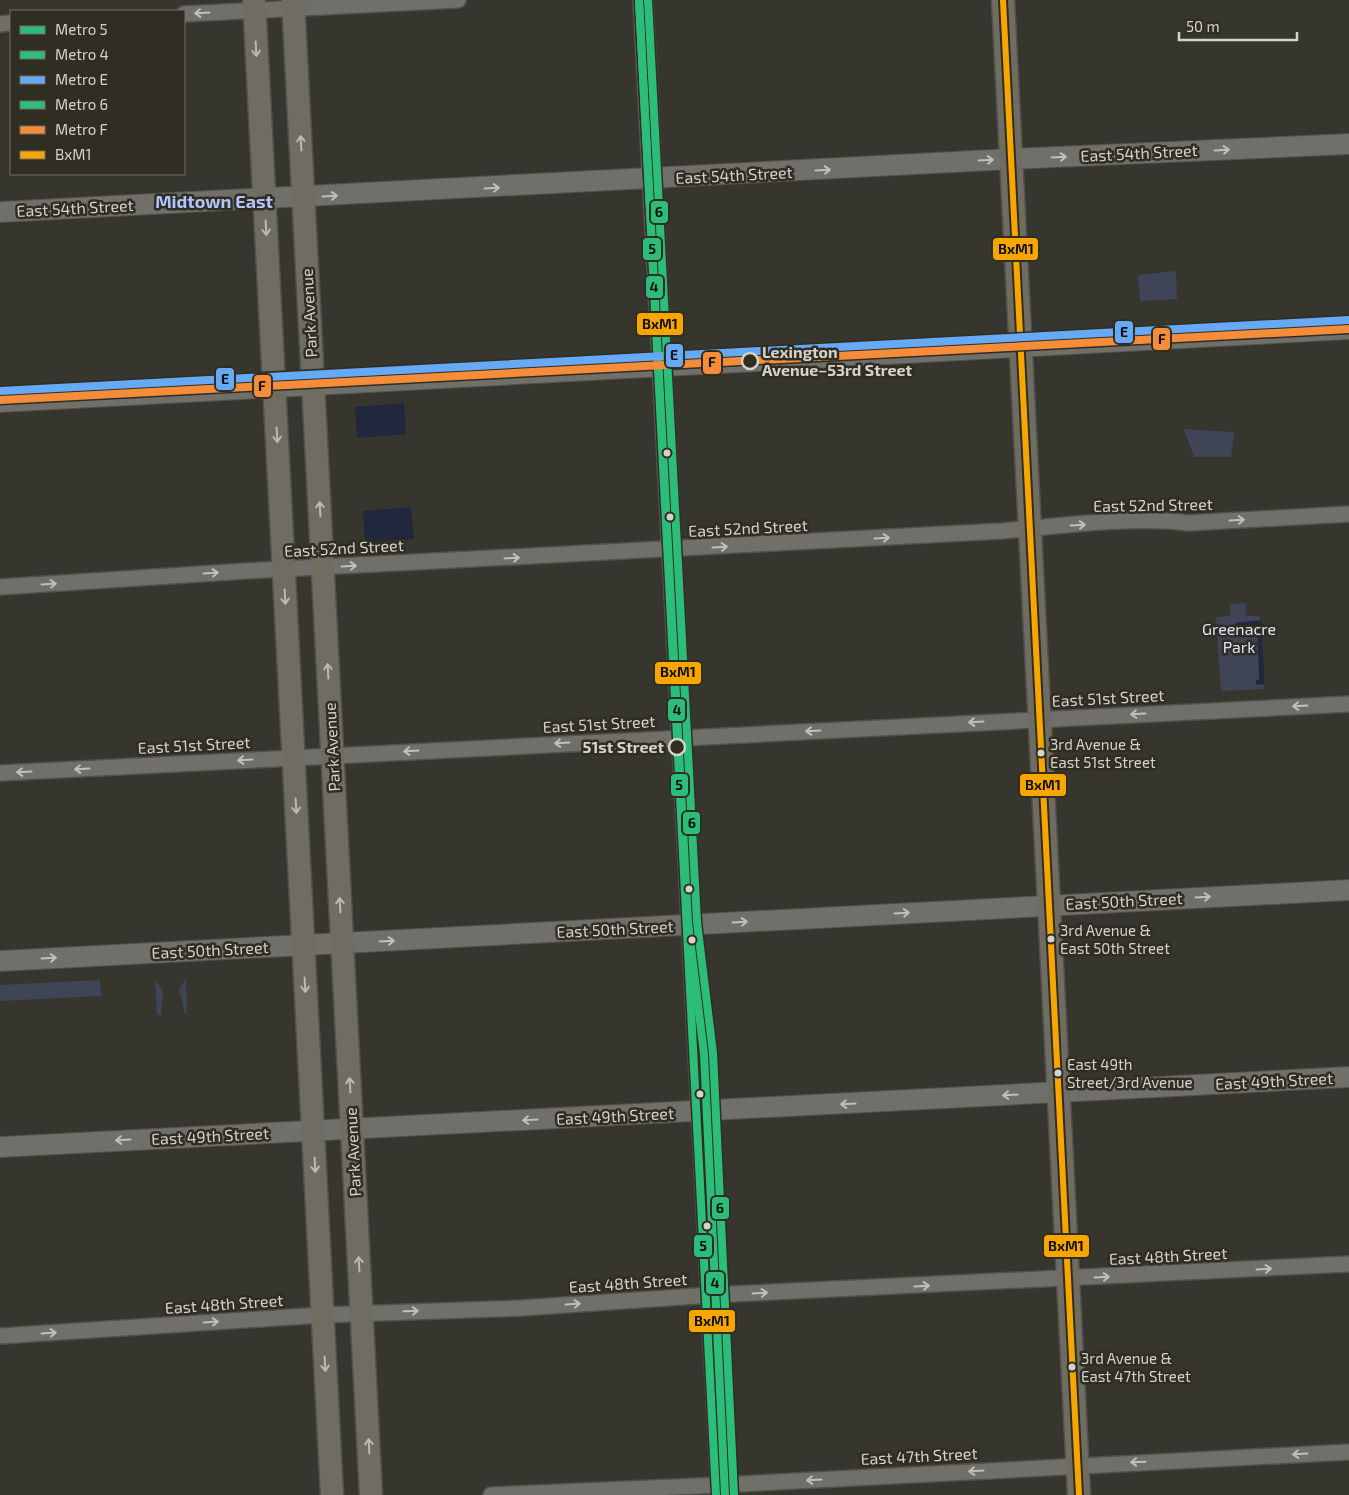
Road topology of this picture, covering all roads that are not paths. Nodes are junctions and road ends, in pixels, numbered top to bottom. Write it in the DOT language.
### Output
graph roads {
  1 [pos="458,0"];
  2 [pos="643,0"];
  3 [pos="1003,0"];
  4 [pos="293,4"];
  5 [pos="254,5"];
  6 [pos="185,14"];
  7 [pos="1349,144"];
  8 [pos="1011,159"];
  9 [pos="652,179"];
  10 [pos="304,197"];
  11 [pos="264,198"];
  12 [pos="0,212"];
  13 [pos="1349,329"];
  14 [pos="1020,347"];
  15 [pos="662,365"];
  16 [pos="313,384"];
  17 [pos="274,386"];
  18 [pos="0,402"];
  19 [pos="1349,514"];
  20 [pos="1030,529"];
  21 [pos="671,550"];
  22 [pos="323,567"];
  23 [pos="283,569"];
  24 [pos="0,587"];
  25 [pos="1349,704"];
  26 [pos="1040,719"];
  27 [pos="681,738"];
  28 [pos="333,755"];
  29 [pos="293,757"];
  30 [pos="0,773"];
  31 [pos="1349,890"];
  32 [pos="1049,905"];
  33 [pos="691,925"];
  34 [pos="342,944"];
  35 [pos="303,945"];
  36 [pos="0,961"];
  37 [pos="1349,1077"];
  38 [pos="1059,1092"];
  39 [pos="701,1112"];
  40 [pos="352,1128"];
  41 [pos="313,1130"];
  42 [pos="0,1147"];
  43 [pos="1349,1264"];
  44 [pos="1068,1279"];
  45 [pos="711,1295"];
  46 [pos="362,1313"];
  47 [pos="322,1315"];
  48 [pos="0,1336"];
  49 [pos="1349,1452"];
  50 [pos="1078,1465"];
  51 [pos="721,1490"];
  52 [pos="332,1495"];
  53 [pos="371,1495"];
  54 [pos="491,1495"];
  55 [pos="1080,1495"];
  1 -- 4 [label="street"];
  2 -- 9 [label="main road"];
  3 -- 8 [label="main road"];
  4 -- 5 [label="street"];
  10 -- 4 [label="main road, Park Avenue, one-way"];
  5 -- 6 [label="street, one-way"];
  5 -- 11 [label="main road, one-way"];
  8 -- 7 [label="main road, East 54th Street, one-way"];
  9 -- 8 [label="main road, East 54th Street, one-way"];
  8 -- 14 [label="main road"];
  10 -- 9 [label="main road, East 54th Street, one-way"];
  9 -- 15 [label="main road"];
  10 -- 11 [label="main road, East 54th Street"];
  10 -- 16 [label="main road, Park Avenue"];
  11 -- 12 [label="main road, East 54th Street"];
  11 -- 17 [label="main road, one-way"];
  13 -- 14 [label="main road"];
  14 -- 15 [label="main road"];
  14 -- 20 [label="main road"];
  15 -- 16 [label="main road"];
  15 -- 21 [label="main road"];
  16 -- 17 [label="main road"];
  22 -- 16 [label="main road, Park Avenue, one-way"];
  17 -- 18 [label="main road"];
  17 -- 23 [label="main road, one-way"];
  20 -- 19 [label="street, East 52nd Street, one-way"];
  21 -- 20 [label="street, East 52nd Street, one-way"];
  20 -- 26 [label="main road"];
  22 -- 21 [label="street, East 52nd Street, one-way"];
  21 -- 27 [label="main road"];
  22 -- 23 [label="street, East 52nd Street"];
  28 -- 22 [label="main road, Park Avenue, one-way"];
  24 -- 23 [label="street, East 52nd Street, one-way"];
  23 -- 29 [label="main road, one-way"];
  25 -- 26 [label="street, East 51st Street, one-way"];
  26 -- 27 [label="street, East 51st Street, one-way"];
  26 -- 32 [label="main road"];
  27 -- 28 [label="street, East 51st Street, one-way"];
  27 -- 33 [label="main road"];
  28 -- 29 [label="street, East 51st Street"];
  34 -- 28 [label="main road, Park Avenue, one-way"];
  29 -- 30 [label="street, East 51st Street, one-way"];
  29 -- 35 [label="main road, one-way"];
  32 -- 31 [label="main road, East 50th Street, one-way"];
  33 -- 32 [label="main road, East 50th Street, one-way"];
  32 -- 38 [label="main road"];
  34 -- 33 [label="main road, East 50th Street, one-way"];
  33 -- 39 [label="main road"];
  34 -- 35 [label="main road, East 50th Street"];
  40 -- 34 [label="main road, Park Avenue, one-way"];
  36 -- 35 [label="main road, East 50th Street, one-way"];
  35 -- 41 [label="main road, one-way"];
  37 -- 38 [label="main road, East 49th Street"];
  38 -- 39 [label="main road, East 49th Street, one-way"];
  38 -- 44 [label="main road"];
  39 -- 40 [label="main road, East 49th Street, one-way"];
  39 -- 45 [label="main road"];
  40 -- 41 [label="main road, East 49th Street"];
  46 -- 40 [label="main road, Park Avenue, one-way"];
  41 -- 42 [label="main road, East 49th Street, one-way"];
  41 -- 47 [label="main road, one-way"];
  44 -- 43 [label="street, East 48th Street, one-way"];
  45 -- 44 [label="street, East 48th Street, one-way"];
  44 -- 50 [label="main road"];
  46 -- 45 [label="street, East 48th Street, one-way"];
  45 -- 51 [label="main road"];
  46 -- 47 [label="street, East 48th Street"];
  53 -- 46 [label="main road, Park Avenue, one-way"];
  48 -- 47 [label="street, East 48th Street, one-way"];
  47 -- 52 [label="main road, one-way"];
  49 -- 50 [label="street, East 47th Street, one-way"];
  50 -- 51 [label="street, East 47th Street, one-way"];
  50 -- 55 [label="main road"];
  51 -- 54 [label="street, East 47th Street"];
}
